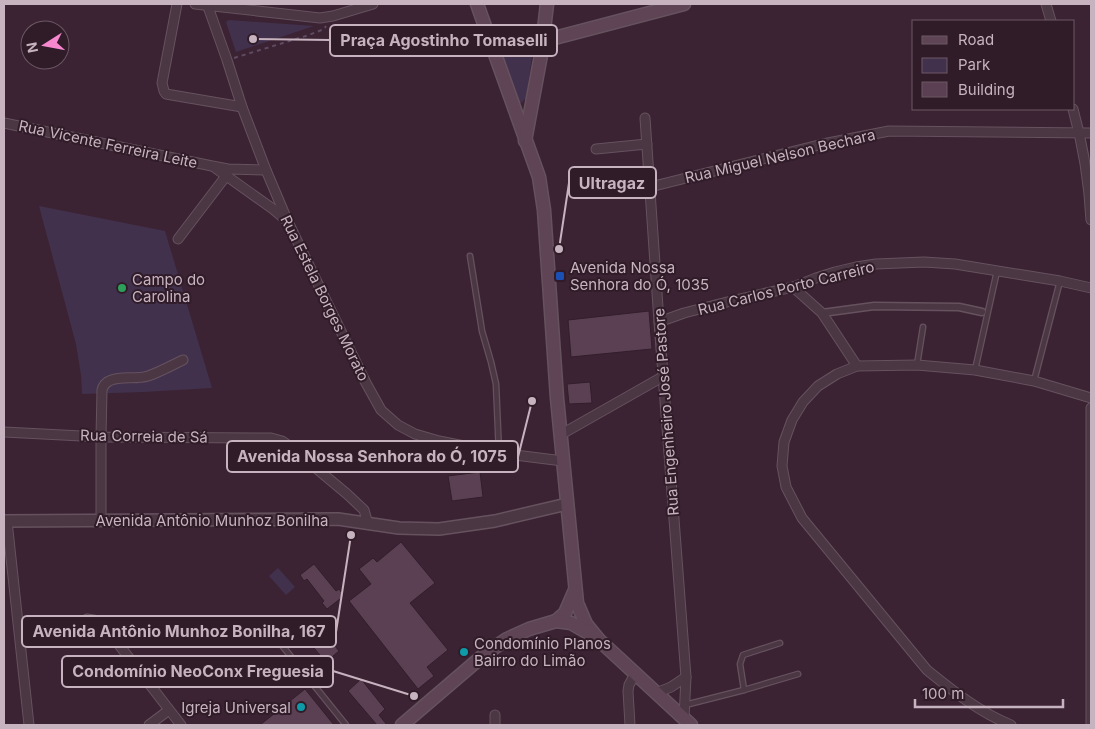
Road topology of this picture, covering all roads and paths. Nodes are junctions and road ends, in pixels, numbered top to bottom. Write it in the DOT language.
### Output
graph roads {
  1 [pos="177,4"];
  2 [pos="195,4"];
  3 [pos="373,4"];
  4 [pos="477,4"];
  5 [pos="547,4"];
  6 [pos="684,4"];
  7 [pos="1046,4"];
  8 [pos="207,5"];
  9 [pos="333,16"];
  10 [pos="1051,20"];
  11 [pos="487,36"];
  12 [pos="542,41"];
  13 [pos="227,60"];
  14 [pos="242,107"];
  15 [pos="1073,110"];
  16 [pos="646,118"];
  17 [pos="4,123"];
  18 [pos="1079,132"];
  19 [pos="1091,133"];
  20 [pos="525,141"];
  21 [pos="647,144"];
  22 [pos="596,149"];
  23 [pos="266,170"];
  24 [pos="227,172"];
  25 [pos="650,187"];
  26 [pos="1091,220"];
  27 [pos="288,222"];
  28 [pos="178,239"];
  29 [pos="470,256"];
  30 [pos="997,270"];
  31 [pos="1060,281"];
  32 [pos="793,287"];
  33 [pos="1091,288"];
  34 [pos="982,312"];
  35 [pos="822,313"];
  36 [pos="660,322"];
  37 [pos="923,327"];
  38 [pos="183,360"];
  39 [pos="917,365"];
  40 [pos="857,366"];
  41 [pos="975,370"];
  42 [pos="664,376"];
  43 [pos="1034,381"];
  44 [pos="1091,398"];
  45 [pos="1091,408"];
  46 [pos="4,432"];
  47 [pos="560,435"];
  48 [pos="101,437"];
  49 [pos="498,453"];
  50 [pos="563,461"];
  51 [pos="567,504"];
  52 [pos="101,520"];
  53 [pos="5,521"];
  54 [pos="368,524"];
  55 [pos="575,588"];
  56 [pos="87,620"];
  57 [pos="556,621"];
  58 [pos="272,633"];
  59 [pos="599,640"];
  60 [pos="780,643"];
  61 [pos="635,674"];
  62 [pos="798,674"];
  63 [pos="686,677"];
  64 [pos="744,690"];
  65 [pos="656,693"];
  66 [pos="169,710"];
  67 [pos="495,714"];
  68 [pos="687,716"];
  69 [pos="29,725"];
  70 [pos="149,725"];
  71 [pos="181,725"];
  72 [pos="346,725"];
  73 [pos="402,725"];
  74 [pos="495,725"];
  75 [pos="630,725"];
  76 [pos="1011,725"];
  77 [pos="1091,725"];
  1 -- 14 [label="street"];
  2 -- 8 [label="street"];
  3 -- 9 [label="street"];
  4 -- 11 [label="main road"];
  5 -- 12 [label="main road"];
  6 -- 12 [label="main road"];
  7 -- 10 [label="street"];
  8 -- 9 [label="street"];
  8 -- 13 [label="street, Rua Estela Borges Morato"];
  9 -- 13 [label="path"];
  11 -- 12 [label="main road"];
  11 -- 20 [label="main road"];
  12 -- 20 [label="main road"];
  13 -- 14 [label="street, Rua Estela Borges Morato"];
  14 -- 23 [label="street, Rua Estela Borges Morato"];
  15 -- 18 [label="street"];
  16 -- 21 [label="street, Rua Engenheiro José Pastore"];
  17 -- 24 [label="street, Rua Vicente Ferreira Leite"];
  18 -- 19 [label="street, Rua Miguel Nelson Bechara"];
  18 -- 25 [label="street, Rua Miguel Nelson Bechara"];
  18 -- 26 [label="street"];
  20 -- 47 [label="main road"];
  21 -- 22 [label="street"];
  21 -- 25 [label="street, Rua Engenheiro José Pastore"];
  23 -- 24 [label="street"];
  23 -- 27 [label="street, Rua Estela Borges Morato"];
  24 -- 27 [label="street, Rua Vicente Ferreira Leite"];
  24 -- 28 [label="street"];
  25 -- 36 [label="street, Rua Engenheiro José Pastore"];
  27 -- 49 [label="street, Rua Estela Borges Morato"];
  29 -- 49 [label="lane"];
  30 -- 31 [label="street, Rua Carlos Porto Carreiro"];
  30 -- 32 [label="street, Rua Carlos Porto Carreiro"];
  30 -- 41 [label="lane"];
  31 -- 33 [label="street, Rua Carlos Porto Carreiro"];
  31 -- 43 [label="lane"];
  32 -- 35 [label="street"];
  32 -- 36 [label="street, Rua Carlos Porto Carreiro"];
  34 -- 35 [label="street"];
  35 -- 40 [label="street"];
  36 -- 42 [label="street, Rua Engenheiro José Pastore"];
  37 -- 39 [label="lane"];
  38 -- 48 [label="street"];
  39 -- 40 [label="street"];
  39 -- 41 [label="street"];
  40 -- 76 [label="street"];
  41 -- 43 [label="street"];
  42 -- 47 [label="street"];
  42 -- 63 [label="street, Rua Engenheiro José Pastore"];
  43 -- 44 [label="street"];
  45 -- 77 [label="street"];
  46 -- 48 [label="street, Rua Correia de Sá"];
  47 -- 50 [label="main road"];
  48 -- 52 [label="street"];
  48 -- 54 [label="street, Rua Correia de Sá"];
  49 -- 50 [label="street, Rua Estela Borges Morato"];
  50 -- 51 [label="main road"];
  51 -- 54 [label="street, Avenida Antônio Munhoz Bonilha"];
  51 -- 55 [label="main road"];
  52 -- 53 [label="street, Avenida Antônio Munhoz Bonilha"];
  52 -- 54 [label="street, Avenida Antônio Munhoz Bonilha"];
  53 -- 69 [label="street"];
  55 -- 57 [label="main road"];
  55 -- 59 [label="main road"];
  56 -- 66 [label="street"];
  57 -- 59 [label="main road"];
  57 -- 73 [label="main road"];
  58 -- 72 [label="lane"];
  59 -- 61 [label="main road"];
  60 -- 64 [label="lane"];
  61 -- 65 [label="main road"];
  61 -- 75 [label="street"];
  62 -- 64 [label="lane"];
  63 -- 65 [label="street"];
  63 -- 68 [label="street, Rua Engenheiro José Pastore"];
  64 -- 68 [label="lane"];
  65 -- 68 [label="main road"];
  66 -- 70 [label="street"];
  66 -- 71 [label="street"];
  67 -- 74 [label="street"];
}
